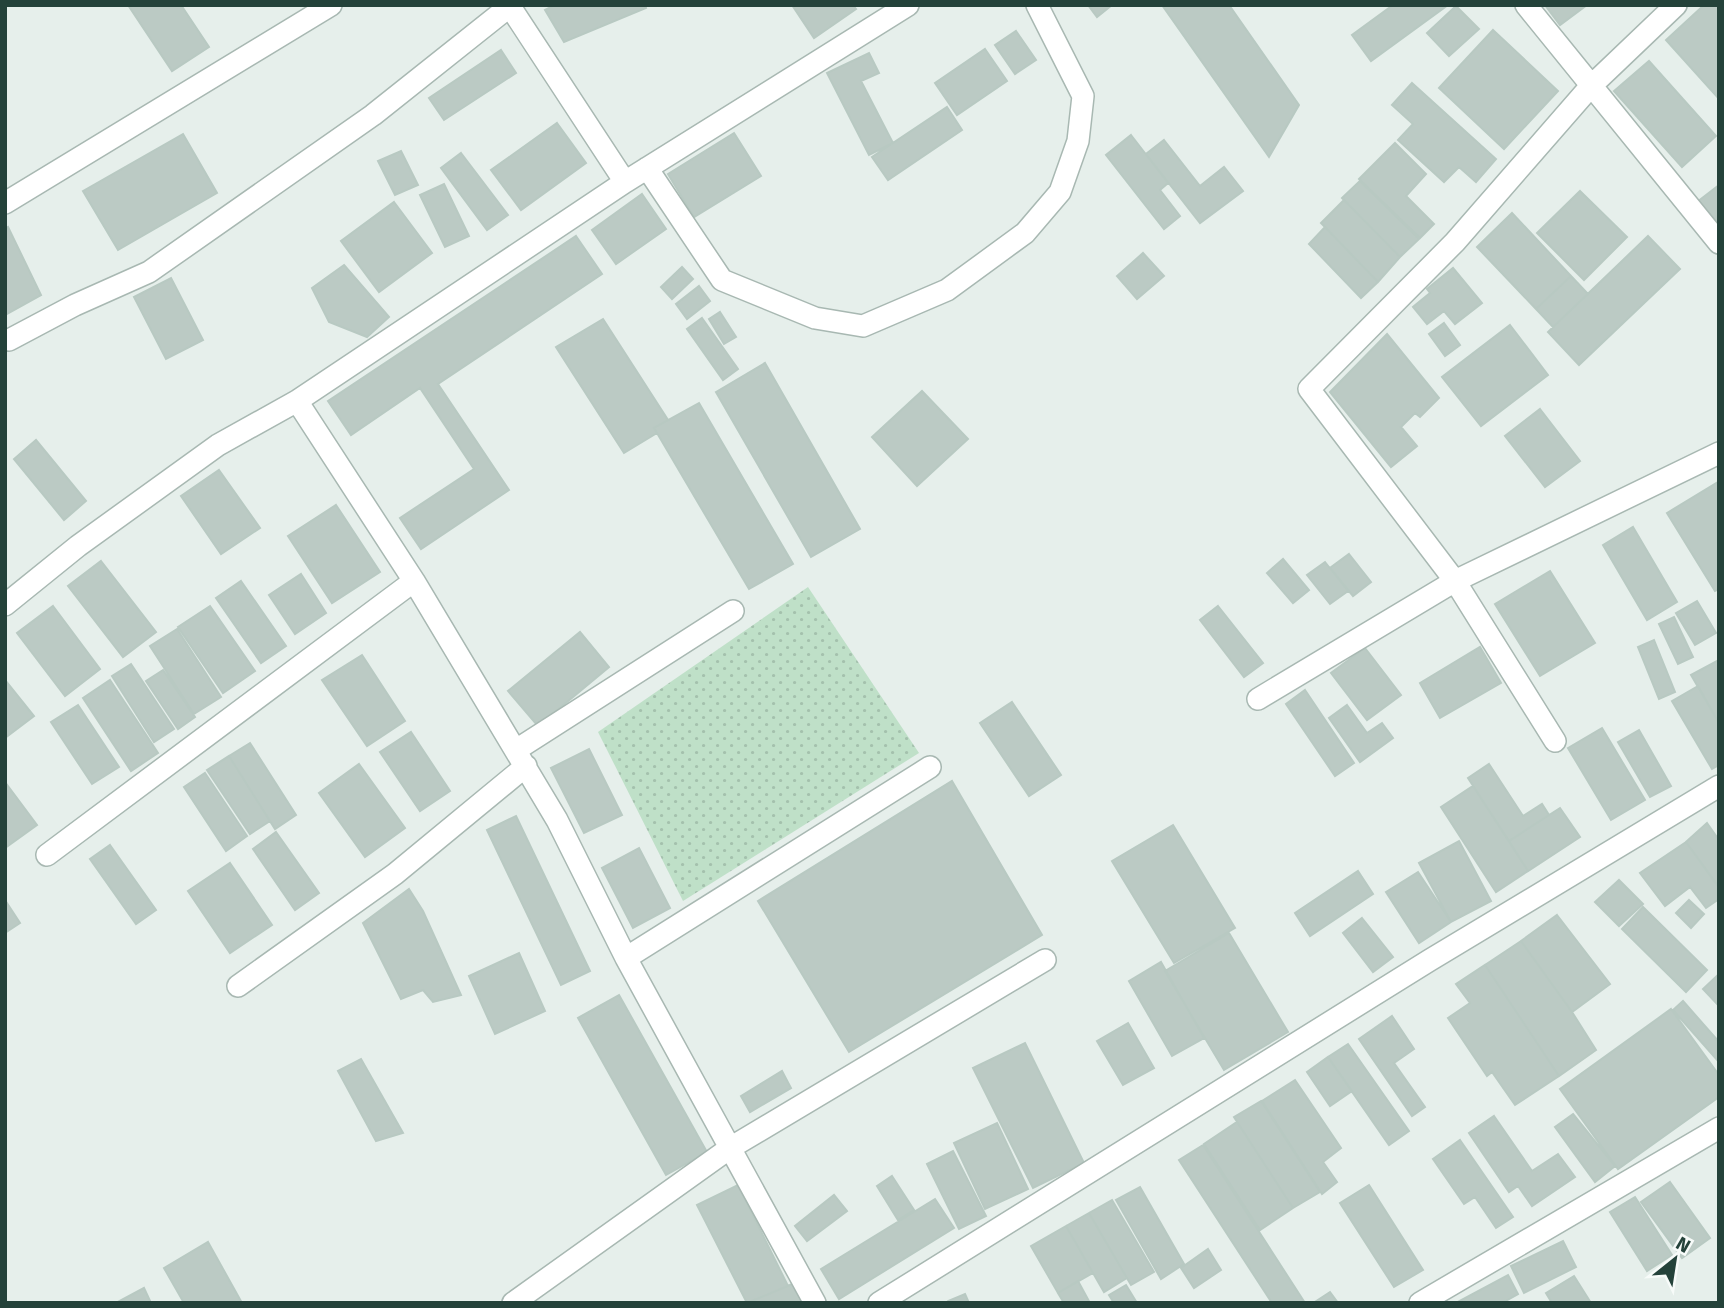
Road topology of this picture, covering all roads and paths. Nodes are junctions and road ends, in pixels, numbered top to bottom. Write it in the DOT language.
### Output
graph roads {
  1 [pos="331,5"];
  2 [pos="908,5"];
  3 [pos="1037,5"];
  4 [pos="1526,5"];
  5 [pos="1676,5"];
  6 [pos="509,6"];
  7 [pos="1590,87"];
  8 [pos="647,168"];
  9 [pos="625,182"];
  10 [pos="5,203"];
  11 [pos="1719,243"];
  12 [pos="9,340"];
  13 [pos="297,401"];
  14 [pos="1719,453"];
  15 [pos="414,581"];
  16 [pos="1455,581"];
  17 [pos="5,605"];
  18 [pos="733,611"];
  19 [pos="1258,699"];
  20 [pos="1555,741"];
  21 [pos="521,758"];
  22 [pos="930,767"];
  23 [pos="1719,786"];
  24 [pos="47,855"];
  25 [pos="626,958"];
  26 [pos="1045,960"];
  27 [pos="238,986"];
  28 [pos="1719,1128"];
  29 [pos="730,1149"];
  30 [pos="513,1303"];
  31 [pos="815,1303"];
  32 [pos="879,1303"];
  33 [pos="1420,1303"];
  1 -- 10 [label="street"];
  2 -- 8 [label="street"];
  3 -- 8 [label="street"];
  4 -- 7 [label="street"];
  5 -- 7 [label="street"];
  6 -- 9 [label="street"];
  6 -- 12 [label="street"];
  7 -- 11 [label="street"];
  7 -- 16 [label="street"];
  8 -- 9 [label="street"];
  9 -- 13 [label="street"];
  13 -- 15 [label="street"];
  13 -- 17 [label="street"];
  14 -- 16 [label="street"];
  15 -- 21 [label="street"];
  15 -- 24 [label="street"];
  16 -- 19 [label="street"];
  16 -- 20 [label="street"];
  18 -- 21 [label="street"];
  21 -- 25 [label="street"];
  21 -- 27 [label="street"];
  22 -- 25 [label="street"];
  23 -- 32 [label="street"];
  25 -- 29 [label="street"];
  26 -- 29 [label="street"];
  28 -- 33 [label="street"];
  29 -- 30 [label="street"];
  29 -- 31 [label="street"];
}
